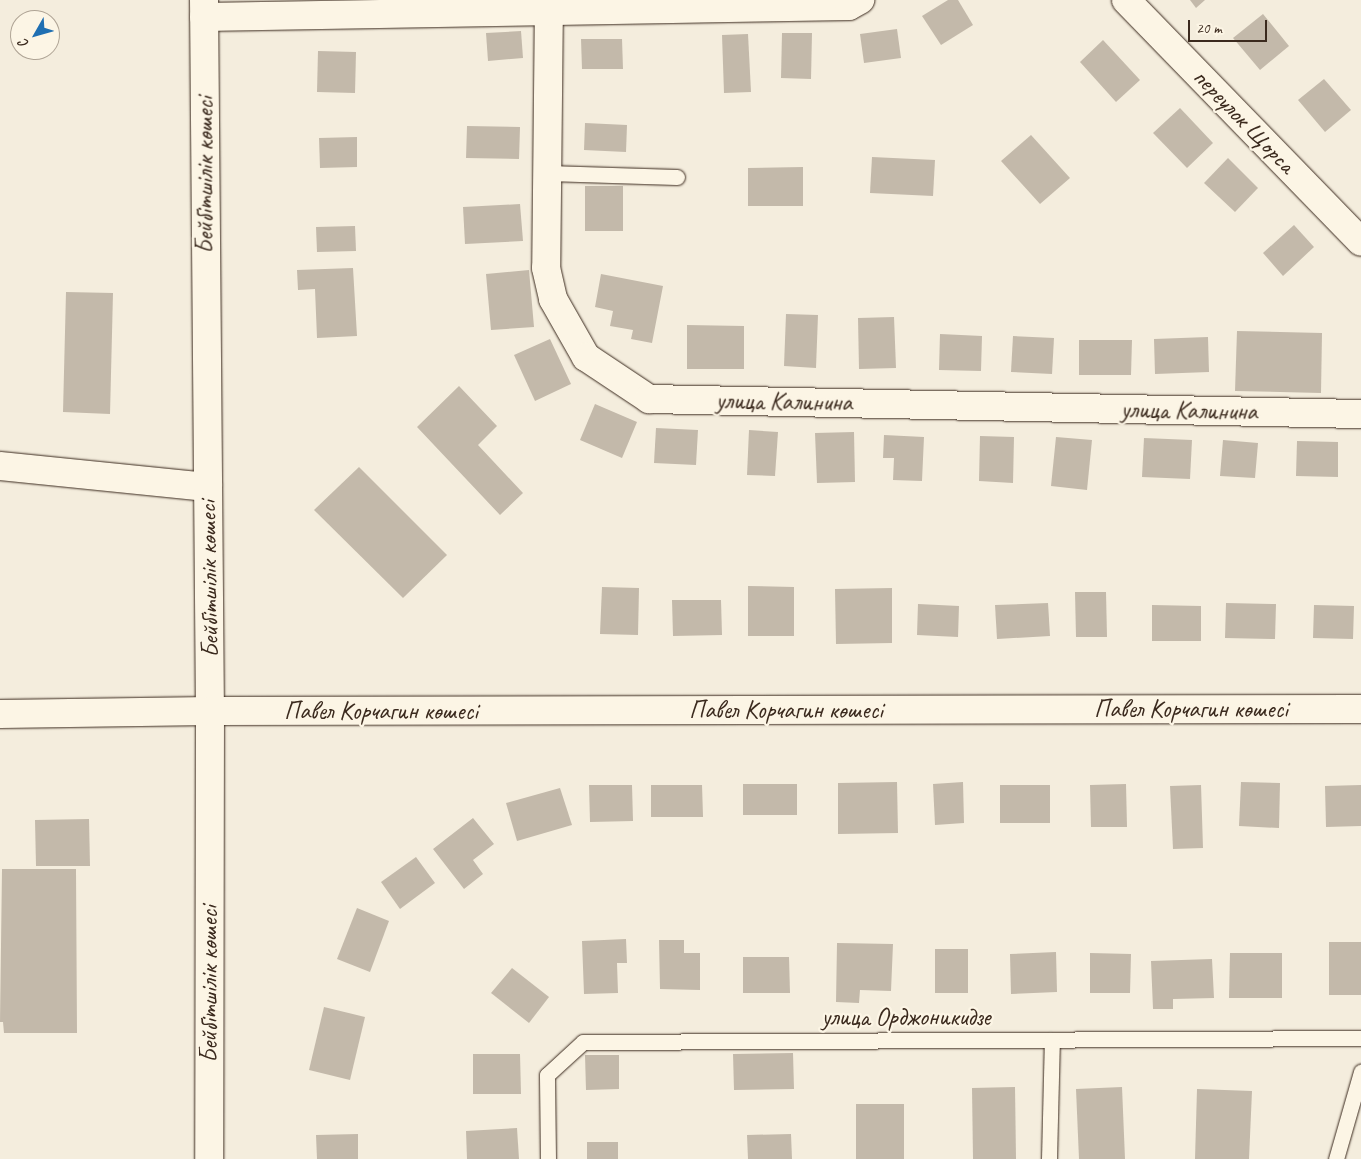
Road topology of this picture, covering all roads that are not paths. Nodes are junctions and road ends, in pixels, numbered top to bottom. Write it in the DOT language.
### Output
graph roads {
  1 [pos="860,0"];
  2 [pos="1126,0"];
  3 [pos="549,5"];
  4 [pos="204,8"];
  5 [pos="547,173"];
  6 [pos="677,177"];
  7 [pos="1361,242"];
  8 [pos="1361,414"];
  9 [pos="0,466"];
  10 [pos="208,487"];
  11 [pos="1361,709"];
  12 [pos="210,711"];
  13 [pos="0,714"];
  14 [pos="1361,1038"];
  15 [pos="1052,1040"];
  16 [pos="1361,1072"];
  17 [pos="209,1159"];
  18 [pos="548,1159"];
  19 [pos="1050,1159"];
  20 [pos="1336,1159"];
  1 -- 3 [label="street"];
  2 -- 7 [label="street, переулок Щорса"];
  3 -- 4 [label="street"];
  3 -- 5 [label="street, улица Калинина"];
  4 -- 10 [label="street, Бейбітшілік көшесі"];
  5 -- 6 [label="lane"];
  5 -- 8 [label="street, улица Калинина"];
  9 -- 10 [label="street"];
  10 -- 12 [label="street, Бейбітшілік көшесі"];
  11 -- 12 [label="street, Павел Корчагин көшесі"];
  12 -- 13 [label="street, Павел Корчагин көшесі"];
  12 -- 17 [label="street, Бейбітшілік көшесі"];
  14 -- 15 [label="lane, улица Орджоникидзе"];
  15 -- 18 [label="lane, улица Орджоникидзе"];
  15 -- 19 [label="lane"];
  16 -- 20 [label="lane"];
}
